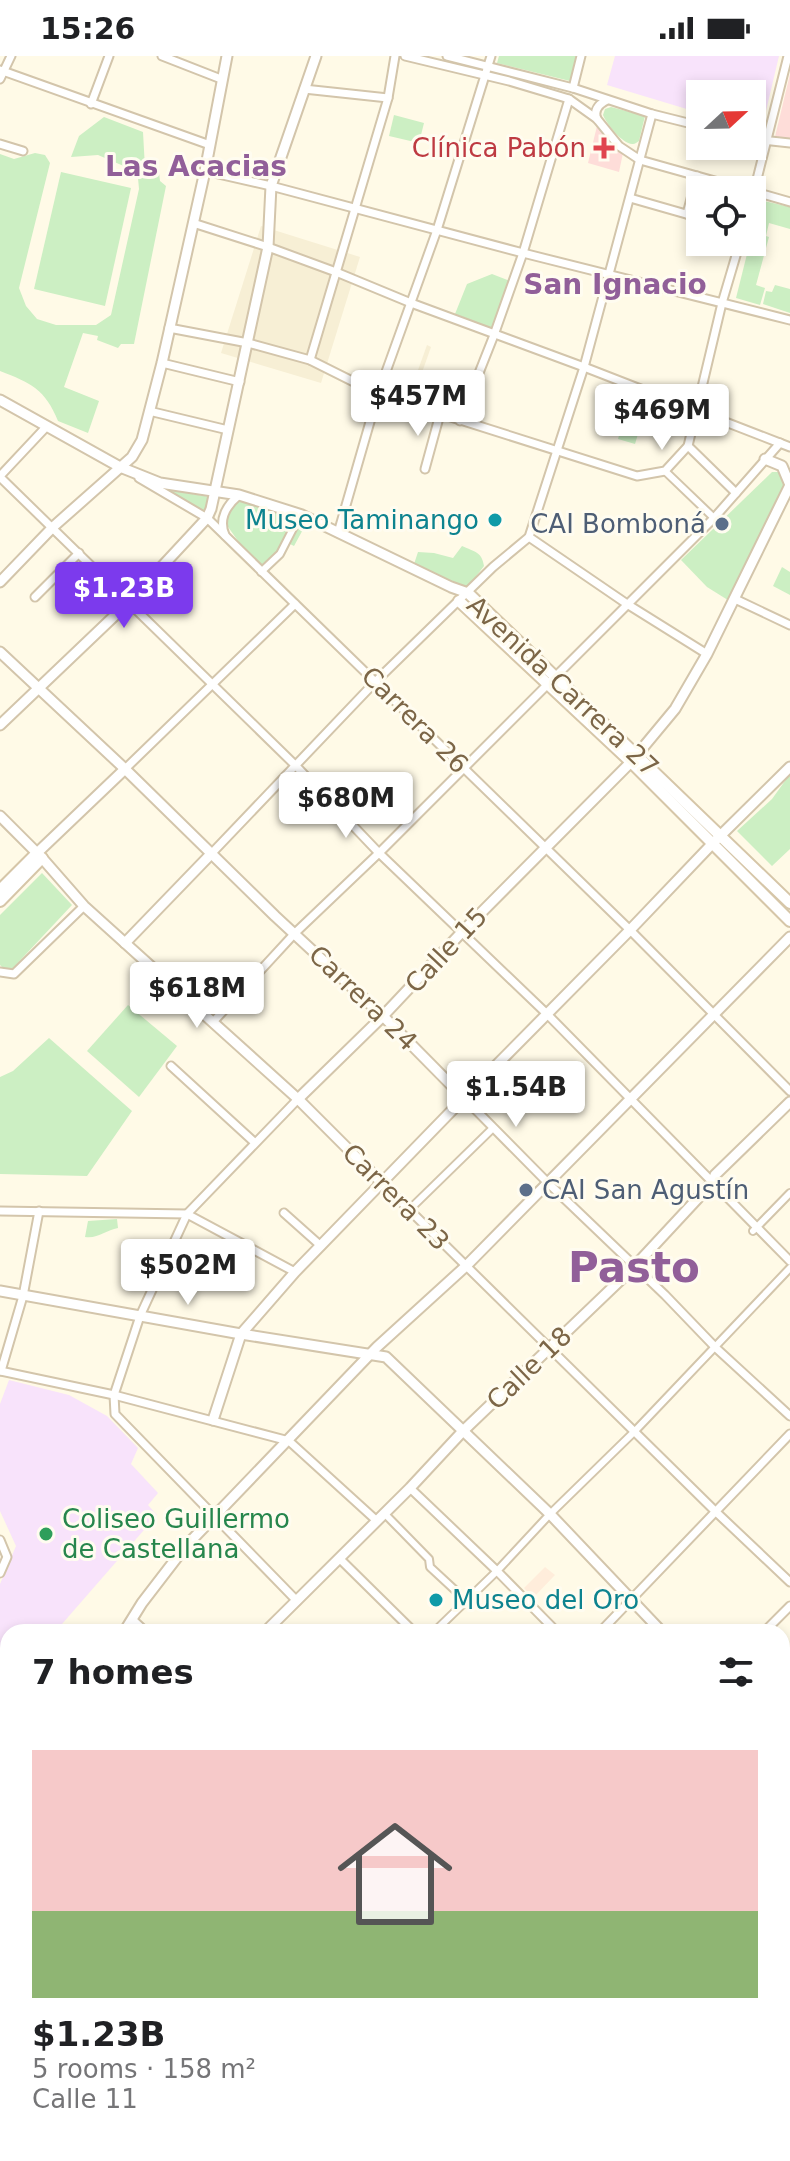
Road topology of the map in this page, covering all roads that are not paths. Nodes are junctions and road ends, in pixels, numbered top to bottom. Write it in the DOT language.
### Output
graph roads {
  1 [pos="11,56"];
  2 [pos="109,56"];
  3 [pos="162,56"];
  4 [pos="227,56"];
  5 [pos="316,56"];
  6 [pos="395,56"];
  7 [pos="405,56"];
  8 [pos="447,56"];
  9 [pos="491,56"];
  10 [pos="581,56"];
  11 [pos="788,60"];
  12 [pos="487,71"];
  13 [pos="1,74"];
  14 [pos="221,79"];
  15 [pos="573,88"];
  16 [pos="304,89"];
  17 [pos="388,98"];
  18 [pos="569,99"];
  19 [pos="607,100"];
  20 [pos="91,104"];
  21 [pos="652,114"];
  22 [pos="597,119"];
  23 [pos="686,122"];
  24 [pos="766,142"];
  25 [pos="790,143"];
  26 [pos="0,144"];
  27 [pos="210,145"];
  28 [pos="23,151"];
  29 [pos="640,160"];
  30 [pos="205,171"];
  31 [pos="697,176"];
  32 [pos="271,186"];
  33 [pos="766,196"];
  34 [pos="630,198"];
  35 [pos="790,202"];
  36 [pos="355,209"];
  37 [pos="686,214"];
  38 [pos="193,223"];
  39 [pos="437,230"];
  40 [pos="268,247"];
  41 [pos="523,253"];
  42 [pos="736,256"];
  43 [pos="336,272"];
  44 [pos="610,275"];
  45 [pos="411,303"];
  46 [pos="722,303"];
  47 [pos="790,320"];
  48 [pos="169,328"];
  49 [pos="494,335"];
  50 [pos="248,343"];
  51 [pos="310,360"];
  52 [pos="162,363"];
  53 [pos="584,367"];
  54 [pos="240,382"];
  55 [pos="378,394"];
  56 [pos="0,400"];
  57 [pos="696,409"];
  58 [pos="149,411"];
  59 [pos="440,414"];
  60 [pos="460,421"];
  61 [pos="47,426"];
  62 [pos="228,430"];
  63 [pos="780,443"];
  64 [pos="688,446"];
  65 [pos="790,447"];
  66 [pos="559,452"];
  67 [pos="765,459"];
  68 [pos="120,467"];
  69 [pos="425,469"];
  70 [pos="665,471"];
  71 [pos="0,476"];
  72 [pos="790,485"];
  73 [pos="214,491"];
  74 [pos="736,493"];
  75 [pos="239,495"];
  76 [pos="300,515"];
  77 [pos="207,518"];
  78 [pos="714,518"];
  79 [pos="53,527"];
  80 [pos="338,533"];
  81 [pos="529,537"];
  82 [pos="227,540"];
  83 [pos="79,553"];
  84 [pos="0,565"];
  85 [pos="261,572"];
  86 [pos="9,573"];
  87 [pos="0,582"];
  88 [pos="35,597"];
  89 [pos="464,597"];
  90 [pos="735,599"];
  91 [pos="129,602"];
  92 [pos="295,604"];
  93 [pos="627,604"];
  94 [pos="790,625"];
  95 [pos="0,652"];
  96 [pos="707,654"];
  97 [pos="550,679"];
  98 [pos="376,681"];
  99 [pos="212,685"];
  100 [pos="38,688"];
  101 [pos="0,725"];
  102 [pos="790,755"];
  103 [pos="634,759"];
  104 [pos="295,765"];
  105 [pos="463,768"];
  106 [pos="125,769"];
  107 [pos="787,770"];
  108 [pos="0,816"];
  109 [pos="717,839"];
  110 [pos="546,847"];
  111 [pos="379,853"];
  112 [pos="211,854"];
  113 [pos="40,856"];
  114 [pos="0,890"];
  115 [pos="0,901"];
  116 [pos="790,903"];
  117 [pos="84,906"];
  118 [pos="790,921"];
  119 [pos="630,930"];
  120 [pos="462,932"];
  121 [pos="295,933"];
  122 [pos="790,937"];
  123 [pos="125,943"];
  124 [pos="0,972"];
  125 [pos="547,1014"];
  126 [pos="713,1015"];
  127 [pos="383,1016"];
  128 [pos="213,1022"];
  129 [pos="171,1066"];
  130 [pos="790,1091"];
  131 [pos="464,1098"];
  132 [pos="630,1098"];
  133 [pos="298,1099"];
  134 [pos="790,1102"];
  135 [pos="493,1128"];
  136 [pos="254,1142"];
  137 [pos="547,1182"];
  138 [pos="382,1183"];
  139 [pos="712,1183"];
  140 [pos="790,1193"];
  141 [pos="409,1210"];
  142 [pos="0,1211"];
  143 [pos="39,1211"];
  144 [pos="284,1213"];
  145 [pos="187,1214"];
  146 [pos="755,1229"];
  147 [pos="321,1246"];
  148 [pos="790,1261"];
  149 [pos="466,1266"];
  150 [pos="634,1267"];
  151 [pos="790,1268"];
  152 [pos="295,1272"];
  153 [pos="0,1291"];
  154 [pos="23,1296"];
  155 [pos="140,1316"];
  156 [pos="241,1334"];
  157 [pos="716,1348"];
  158 [pos="550,1349"];
  159 [pos="369,1355"];
  160 [pos="0,1371"];
  161 [pos="114,1395"];
  162 [pos="790,1416"];
  163 [pos="213,1420"];
  164 [pos="463,1431"];
  165 [pos="634,1432"];
  166 [pos="790,1434"];
  167 [pos="289,1441"];
  168 [pos="410,1488"];
  169 [pos="715,1511"];
  170 [pos="550,1514"];
  171 [pos="214,1517"];
  172 [pos="381,1517"];
  173 [pos="0,1540"];
  174 [pos="340,1559"];
  175 [pos="497,1571"];
  176 [pos="0,1573"];
  177 [pos="790,1582"];
  178 [pos="457,1592"];
  179 [pos="631,1600"];
  180 [pos="297,1601"];
  181 [pos="790,1606"];
  182 [pos="132,1619"];
  183 [pos="129,1624"];
  184 [pos="137,1624"];
  185 [pos="273,1624"];
  186 [pos="406,1624"];
  187 [pos="442,1624"];
  188 [pos="549,1624"];
  189 [pos="608,1624"];
  190 [pos="654,1624"];
  191 [pos="772,1624"];
  1 -- 13 [label="street"];
  2 -- 20 [label="street"];
  3 -- 14 [label="street"];
  4 -- 14 [label="street"];
  5 -- 16 [label="street"];
  6 -- 17 [label="street"];
  7 -- 12 [label="street"];
  8 -- 12 [label="street"];
  9 -- 12 [label="street"];
  10 -- 15 [label="street"];
  11 -- 24 [label="street"];
  12 -- 15 [label="street"];
  12 -- 18 [label="street"];
  12 -- 39 [label="street"];
  13 -- 20 [label="street"];
  14 -- 27 [label="street"];
  15 -- 19 [label="street"];
  16 -- 17 [label="street"];
  16 -- 32 [label="street"];
  17 -- 36 [label="street"];
  18 -- 22 [label="street"];
  18 -- 41 [label="street"];
  19 -- 21 [label="street"];
  19 -- 22 [label="street"];
  20 -- 27 [label="street"];
  21 -- 23 [label="street"];
  21 -- 29 [label="street"];
  22 -- 29 [label="street"];
  24 -- 25 [label="street"];
  26 -- 28 [label="street"];
  27 -- 30 [label="street"];
  29 -- 31 [label="street"];
  29 -- 34 [label="street"];
  30 -- 32 [label="street"];
  30 -- 38 [label="street"];
  32 -- 36 [label="street"];
  32 -- 40 [label="street"];
  33 -- 35 [label="street"];
  34 -- 37 [label="street"];
  34 -- 44 [label="street"];
  36 -- 39 [label="street"];
  36 -- 43 [label="street"];
  38 -- 40 [label="street"];
  38 -- 48 [label="street"];
  39 -- 41 [label="street"];
  39 -- 45 [label="street"];
  40 -- 43 [label="street"];
  40 -- 50 [label="street"];
  41 -- 44 [label="street"];
  41 -- 49 [label="street"];
  42 -- 46 [label="street"];
  43 -- 45 [label="street"];
  43 -- 51 [label="street"];
  44 -- 46 [label="street"];
  44 -- 53 [label="street"];
  45 -- 49 [label="street"];
  45 -- 55 [label="street"];
  46 -- 47 [label="street"];
  46 -- 57 [label="street"];
  48 -- 50 [label="street"];
  48 -- 52 [label="street"];
  49 -- 53 [label="street"];
  49 -- 60 [label="street"];
  50 -- 51 [label="street"];
  50 -- 54 [label="street"];
  51 -- 55 [label="street"];
  52 -- 54 [label="street"];
  52 -- 58 [label="street"];
  53 -- 57 [label="street"];
  53 -- 66 [label="street"];
  54 -- 62 [label="street"];
  55 -- 59 [label="street"];
  55 -- 80 [label="street"];
  56 -- 61 [label="street, Carrera 26"];
  57 -- 63 [label="street"];
  57 -- 64 [label="street"];
  58 -- 62 [label="street"];
  58 -- 68 [label="street"];
  59 -- 60 [label="street"];
  59 -- 69 [label="street"];
  60 -- 66 [label="street"];
  61 -- 68 [label="street, Carrera 26"];
  61 -- 71 [label="street"];
  62 -- 73 [label="street"];
  63 -- 65 [label="street"];
  63 -- 67 [label="street"];
  64 -- 70 [label="street"];
  64 -- 74 [label="street"];
  66 -- 70 [label="street"];
  66 -- 81 [label="street"];
  67 -- 72 [label="street"];
  67 -- 74 [label="street"];
  68 -- 73 [label="street, Avenida Carrera 27"];
  68 -- 77 [label="street, Carrera 26"];
  68 -- 79 [label="street"];
  70 -- 78 [label="street"];
  71 -- 79 [label="street"];
  72 -- 90 [label="street, Calle 15"];
  73 -- 75 [label="street, Avenida Carrera 27"];
  73 -- 77 [label="street"];
  74 -- 78 [label="street"];
  75 -- 76 [label="street, Avenida Carrera 27"];
  75 -- 82 [label="street"];
  76 -- 80 [label="street, Avenida Carrera 27"];
  76 -- 85 [label="street"];
  77 -- 82 [label="street, Carrera 26"];
  77 -- 91 [label="street"];
  78 -- 93 [label="street"];
  79 -- 83 [label="street"];
  79 -- 86 [label="street"];
  80 -- 89 [label="street, Avenida Carrera 27"];
  81 -- 89 [label="street"];
  81 -- 93 [label="street"];
  82 -- 85 [label="street, Carrera 26"];
  83 -- 88 [label="street"];
  83 -- 91 [label="street"];
  84 -- 86 [label="street"];
  85 -- 92 [label="street, Carrera 26"];
  86 -- 87 [label="street"];
  89 -- 97 [label="main road, Avenida Carrera 27"];
  89 -- 98 [label="street"];
  90 -- 94 [label="street"];
  90 -- 96 [label="street, Calle 15"];
  91 -- 99 [label="street"];
  91 -- 100 [label="street"];
  92 -- 98 [label="street, Carrera 26"];
  92 -- 99 [label="street"];
  93 -- 96 [label="street"];
  93 -- 97 [label="street"];
  95 -- 100 [label="street, Carrera 24"];
  96 -- 103 [label="street, Calle 15"];
  97 -- 103 [label="main road, Avenida Carrera 27"];
  97 -- 105 [label="street"];
  98 -- 104 [label="street"];
  98 -- 105 [label="street, Carrera 26"];
  99 -- 104 [label="street"];
  99 -- 106 [label="street"];
  100 -- 101 [label="street"];
  100 -- 106 [label="street, Carrera 24"];
  102 -- 107 [label="street"];
  103 -- 109 [label="main road, Avenida Carrera 27"];
  103 -- 110 [label="street, Calle 15"];
  104 -- 111 [label="street"];
  104 -- 112 [label="street"];
  105 -- 110 [label="street, Carrera 26"];
  105 -- 111 [label="street"];
  106 -- 112 [label="street, Carrera 24"];
  106 -- 113 [label="street"];
  107 -- 109 [label="street"];
  108 -- 113 [label="street, Carrera 23"];
  109 -- 116 [label="main road, Avenida Carrera 27"];
  109 -- 118 [label="main road, Avenida Carrera 27"];
  109 -- 119 [label="street"];
  110 -- 119 [label="street, Carrera 26"];
  110 -- 120 [label="street, Calle 15"];
  111 -- 120 [label="street"];
  111 -- 121 [label="street"];
  112 -- 121 [label="street, Carrera 24"];
  112 -- 123 [label="street"];
  113 -- 114 [label="main road"];
  113 -- 115 [label="main road"];
  113 -- 117 [label="street, Carrera 23"];
  117 -- 123 [label="street, Carrera 23"];
  117 -- 124 [label="street"];
  119 -- 125 [label="street"];
  119 -- 126 [label="street, Carrera 26"];
  120 -- 125 [label="street"];
  120 -- 127 [label="street, Calle 15"];
  121 -- 127 [label="street, Carrera 24"];
  121 -- 128 [label="street"];
  122 -- 126 [label="street"];
  123 -- 128 [label="street, Carrera 23"];
  125 -- 131 [label="street"];
  125 -- 132 [label="street"];
  126 -- 130 [label="street, Carrera 26"];
  126 -- 132 [label="street"];
  127 -- 131 [label="street, Carrera 24"];
  127 -- 133 [label="street, Calle 15"];
  128 -- 133 [label="street, Carrera 23"];
  129 -- 136 [label="street"];
  131 -- 135 [label="street, Carrera 24"];
  131 -- 138 [label="street"];
  132 -- 137 [label="street"];
  132 -- 139 [label="street"];
  133 -- 136 [label="street, Calle 15"];
  133 -- 138 [label="street, Carrera 23"];
  134 -- 139 [label="street, Calle 18"];
  135 -- 137 [label="street, Carrera 24"];
  135 -- 141 [label="street"];
  136 -- 145 [label="street, Calle 15"];
  137 -- 149 [label="street"];
  137 -- 150 [label="street, Carrera 24"];
  138 -- 141 [label="street, Carrera 23"];
  138 -- 147 [label="street"];
  139 -- 146 [label="street"];
  139 -- 150 [label="street, Calle 18"];
  140 -- 146 [label="street"];
  141 -- 149 [label="street, Carrera 23"];
  142 -- 143 [label="street"];
  143 -- 145 [label="street"];
  143 -- 154 [label="street"];
  144 -- 147 [label="street"];
  145 -- 152 [label="street"];
  145 -- 155 [label="street, Calle 15"];
  146 -- 148 [label="street"];
  147 -- 152 [label="street"];
  149 -- 158 [label="street, Carrera 23"];
  149 -- 159 [label="street"];
  150 -- 157 [label="street, Carrera 24"];
  150 -- 158 [label="street, Calle 18"];
  151 -- 157 [label="street"];
  152 -- 156 [label="street"];
  153 -- 154 [label="street"];
  154 -- 155 [label="street"];
  154 -- 160 [label="street"];
  155 -- 156 [label="street"];
  155 -- 161 [label="street, Calle 15"];
  156 -- 159 [label="street"];
  156 -- 163 [label="street"];
  157 -- 162 [label="street, Carrera 24"];
  157 -- 165 [label="street"];
  158 -- 164 [label="street, Calle 18"];
  158 -- 165 [label="street, Carrera 23"];
  159 -- 164 [label="street"];
  159 -- 167 [label="street"];
  160 -- 161 [label="street"];
  161 -- 163 [label="street"];
  161 -- 171 [label="street, Calle 15"];
  163 -- 167 [label="street"];
  164 -- 168 [label="street, Calle 18"];
  164 -- 170 [label="street"];
  165 -- 169 [label="street, Carrera 23"];
  165 -- 170 [label="street"];
  166 -- 169 [label="street"];
  167 -- 171 [label="street"];
  167 -- 172 [label="street"];
  168 -- 172 [label="street, Calle 18"];
  168 -- 175 [label="street"];
  169 -- 177 [label="street, Carrera 23"];
  169 -- 179 [label="street"];
  170 -- 175 [label="street"];
  170 -- 179 [label="street"];
  171 -- 180 [label="street"];
  171 -- 182 [label="street"];
  172 -- 174 [label="street, Calle 18"];
  172 -- 178 [label="street"];
  173 -- 176 [label="street"];
  174 -- 180 [label="street, Calle 18"];
  174 -- 186 [label="street"];
  175 -- 187 [label="street"];
  175 -- 188 [label="street"];
  179 -- 189 [label="street"];
  179 -- 190 [label="street"];
  180 -- 185 [label="street, Calle 18"];
  181 -- 191 [label="street"];
  182 -- 183 [label="street"];
  182 -- 184 [label="street"];
}
